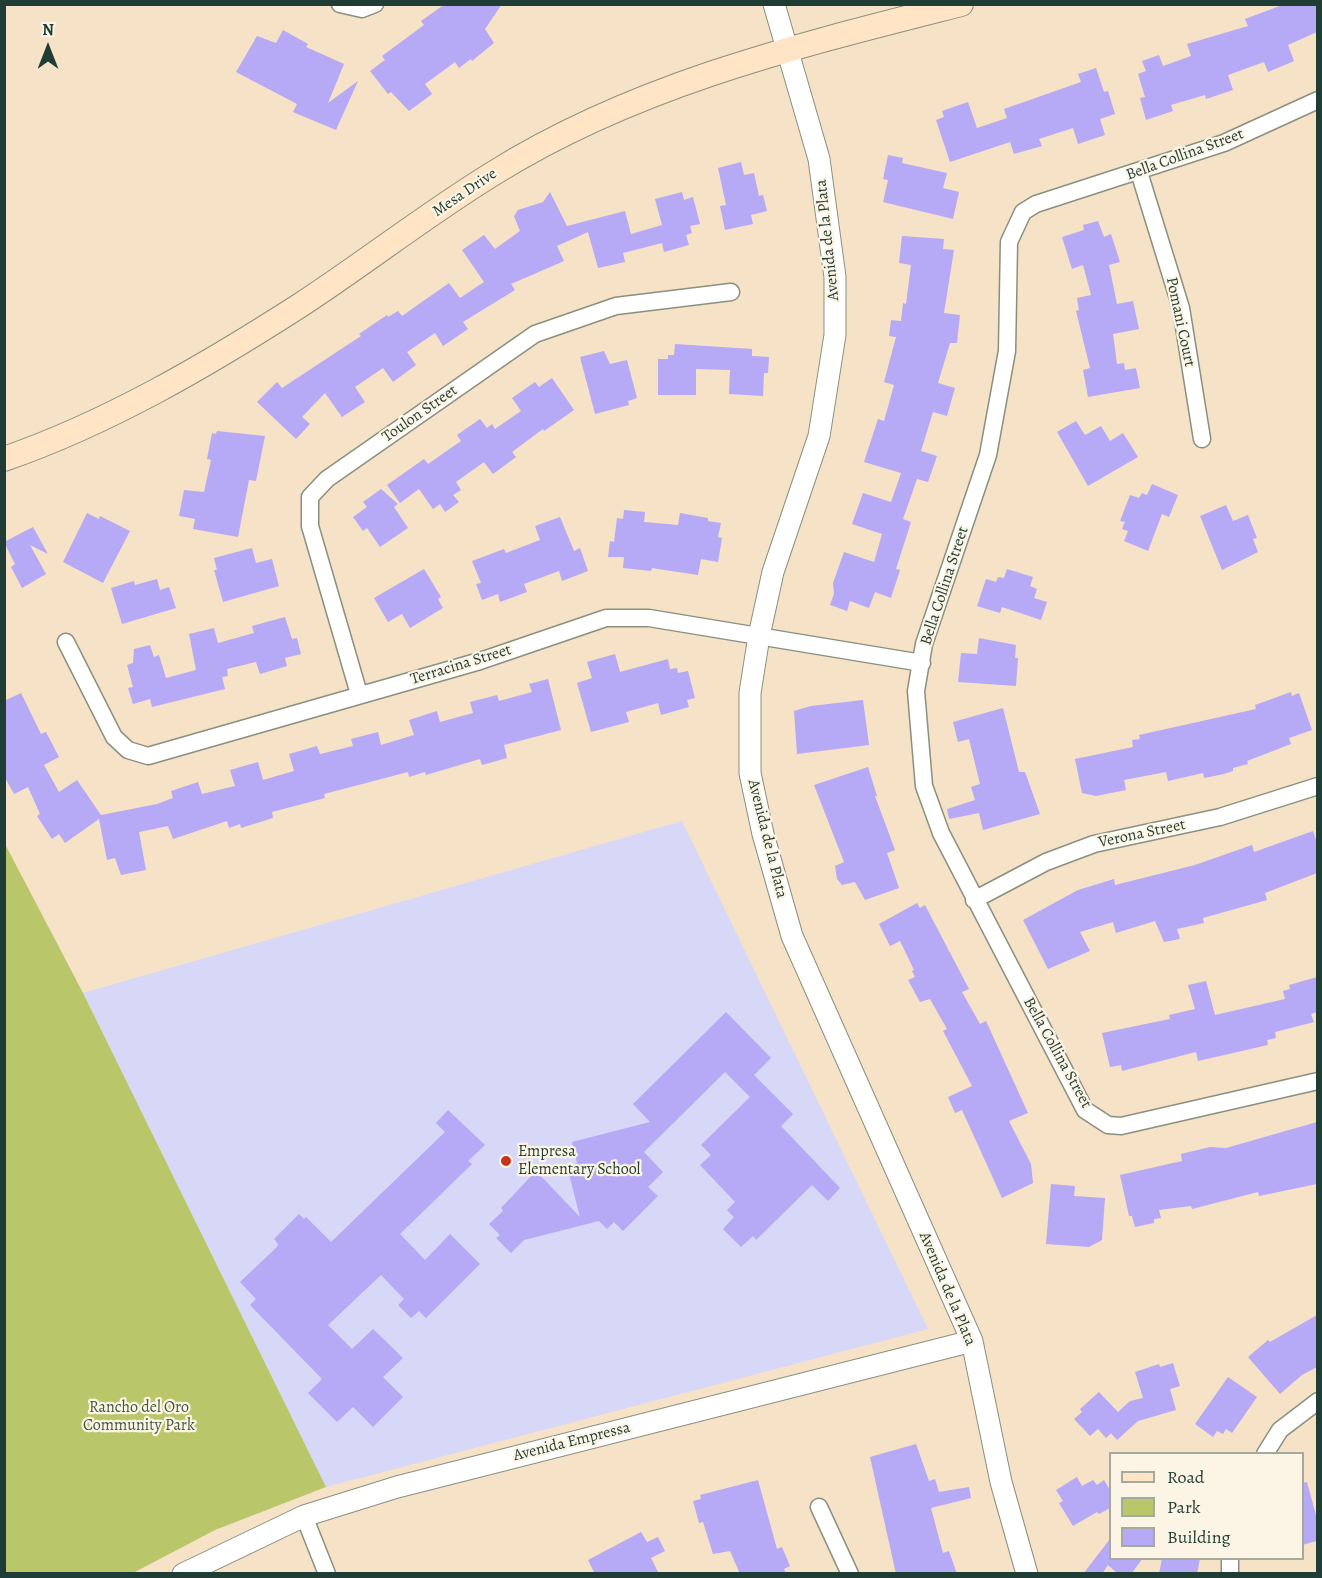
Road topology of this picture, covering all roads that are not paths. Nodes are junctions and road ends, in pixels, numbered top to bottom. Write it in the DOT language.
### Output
graph roads {
  1 [pos="340,4"];
  2 [pos="375,4"];
  3 [pos="774,4"];
  4 [pos="961,4"];
  5 [pos="788,48"];
  6 [pos="1317,100"];
  7 [pos="1139,172"];
  8 [pos="731,292"];
  9 [pos="1202,439"];
  10 [pos="4,459"];
  11 [pos="759,636"];
  12 [pos="66,642"];
  13 [pos="922,663"];
  14 [pos="359,694"];
  15 [pos="1317,786"];
  16 [pos="974,900"];
  17 [pos="1317,1081"];
  18 [pos="972,1341"];
  19 [pos="1317,1401"];
  20 [pos="1267,1452"];
  21 [pos="819,1507"];
  22 [pos="304,1516"];
  23 [pos="183,1574"];
  24 [pos="327,1574"];
  25 [pos="850,1574"];
  26 [pos="1027,1574"];
  1 -- 2 [label="street"];
  3 -- 5 [label="street, Avenida de la Plata"];
  4 -- 5 [label="main road, Mesa Drive"];
  5 -- 10 [label="main road, Mesa Drive"];
  5 -- 11 [label="street, Avenida de la Plata"];
  6 -- 7 [label="street, Bella Collina Street"];
  7 -- 9 [label="street, Pomani Court"];
  7 -- 13 [label="street, Bella Collina Street"];
  8 -- 14 [label="street, Toulon Street"];
  11 -- 13 [label="street, Terracina Street"];
  11 -- 14 [label="street, Terracina Street"];
  11 -- 18 [label="street, Avenida de la Plata"];
  12 -- 14 [label="street, Terracina Street"];
  13 -- 16 [label="street, Bella Collina Street"];
  15 -- 16 [label="street, Verona Street"];
  16 -- 17 [label="street, Bella Collina Street"];
  18 -- 22 [label="street, Avenida Empressa"];
  18 -- 26 [label="street, Avenida de la Plata"];
  19 -- 20 [label="street"];
  21 -- 25 [label="street"];
  22 -- 23 [label="street, Avenida Empressa"];
  22 -- 24 [label="street"];
}
